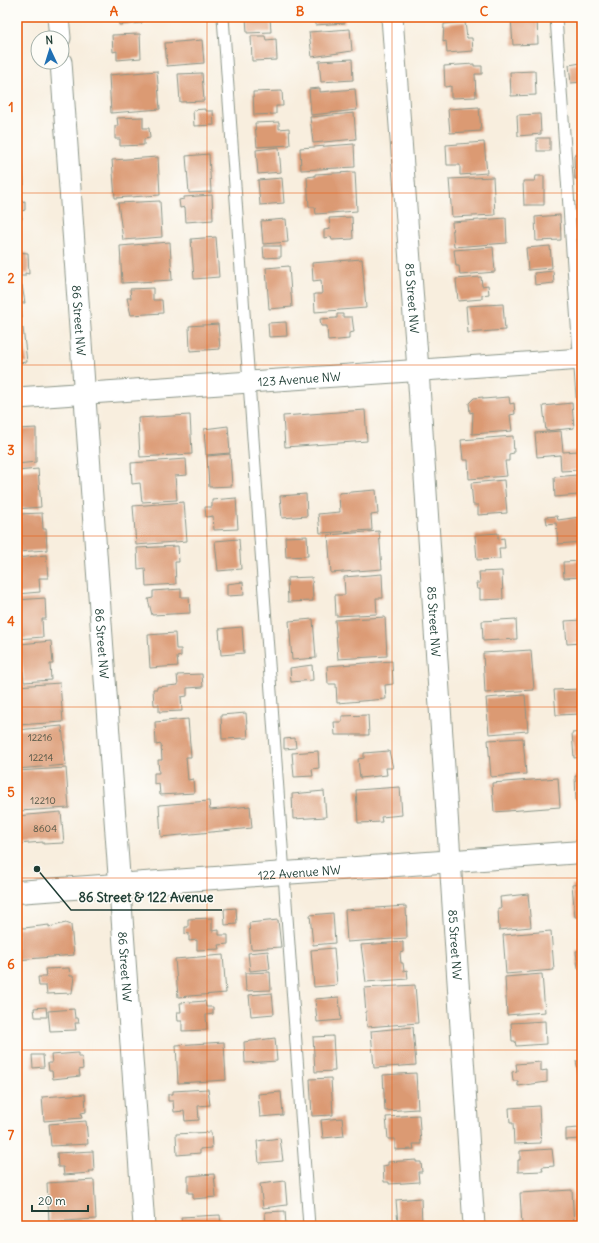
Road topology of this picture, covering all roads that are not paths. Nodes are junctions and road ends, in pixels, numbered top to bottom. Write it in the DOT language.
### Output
graph roads {
  1 [pos="58,17"];
  2 [pos="223,17"];
  3 [pos="392,17"];
  4 [pos="556,17"];
  5 [pos="59,30"];
  6 [pos="63,70"];
  7 [pos="581,359"];
  8 [pos="418,370"];
  9 [pos="249,383"];
  10 [pos="84,393"];
  11 [pos="582,397"];
  12 [pos="17,398"];
  13 [pos="582,852"];
  14 [pos="449,861"];
  15 [pos="284,874"];
  16 [pos="119,885"];
  17 [pos="17,892"];
  18 [pos="144,1226"];
  19 [pos="309,1226"];
  20 [pos="474,1226"];
  1 -- 5 [label="street"];
  2 -- 9 [label="lane"];
  3 -- 8 [label="street, 85 Street NW"];
  4 -- 7 [label="lane"];
  6 -- 10 [label="street, 86 Street NW"];
  7 -- 8 [label="street, 123 Avenue NW"];
  7 -- 11 [label="lane"];
  8 -- 9 [label="street, 123 Avenue NW"];
  8 -- 14 [label="street, 85 Street NW"];
  9 -- 10 [label="street, 123 Avenue NW"];
  9 -- 15 [label="lane"];
  10 -- 12 [label="street, 123 Avenue NW"];
  10 -- 16 [label="street, 86 Street NW"];
  13 -- 14 [label="street, 122 Avenue NW"];
  14 -- 15 [label="street, 122 Avenue NW"];
  14 -- 20 [label="street, 85 Street NW"];
  15 -- 16 [label="street, 122 Avenue NW"];
  15 -- 19 [label="lane"];
  16 -- 17 [label="street, 122 Avenue NW"];
  16 -- 18 [label="street, 86 Street NW"];
}
